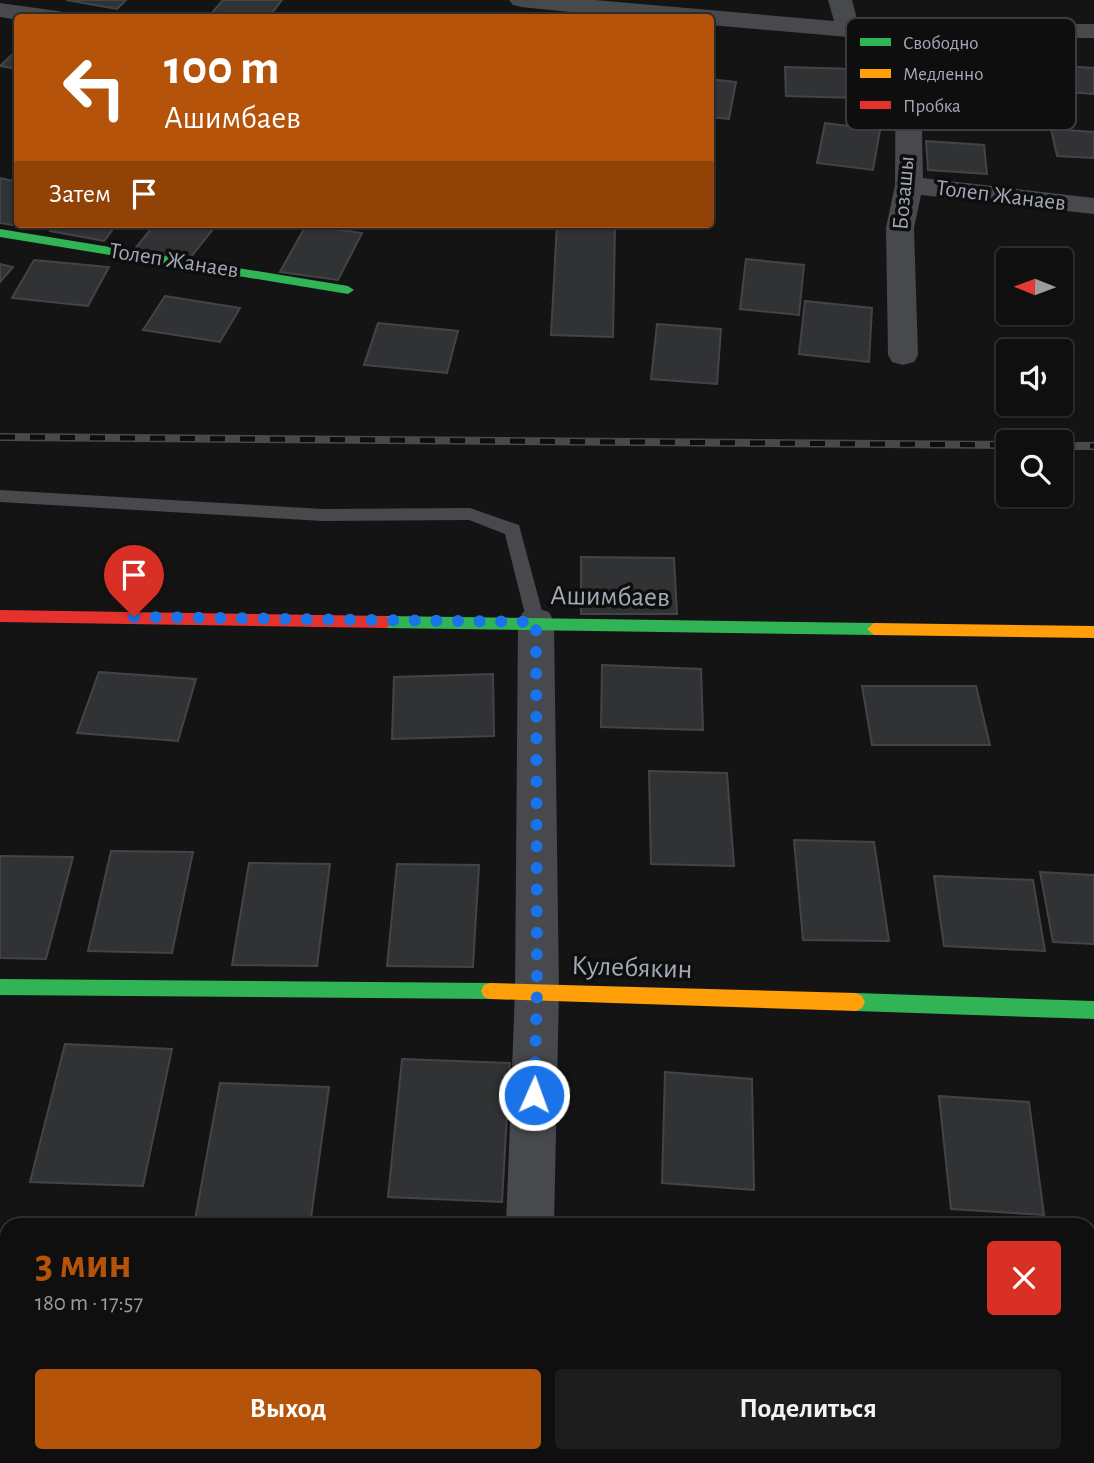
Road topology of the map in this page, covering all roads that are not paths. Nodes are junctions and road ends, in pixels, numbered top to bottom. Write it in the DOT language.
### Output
graph roads {
  1 [pos="521,0"];
  2 [pos="840,0"];
  3 [pos="1094,9"];
  4 [pos="0,10"];
  5 [pos="29,14"];
  6 [pos="667,14"];
  7 [pos="714,18"];
  8 [pos="1047,18"];
  9 [pos="846,22"];
  10 [pos="846,30"];
  11 [pos="1076,31"];
  12 [pos="1094,31"];
  13 [pos="913,130"];
  14 [pos="909,185"];
  15 [pos="1094,206"];
  16 [pos="0,233"];
  17 [pos="348,290"];
  18 [pos="903,355"];
  19 [pos="0,496"];
  20 [pos="0,616"];
  21 [pos="536,622"];
  22 [pos="1094,632"];
  23 [pos="0,987"];
  24 [pos="537,992"];
  25 [pos="1094,1010"];
  26 [pos="530,1218"];
  1 -- 6 [label="street"];
  2 -- 9 [label="street"];
  3 -- 8 [label="street"];
  4 -- 5 [label="street"];
  7 -- 10 [label="street"];
  11 -- 12 [label="street"];
  13 -- 14 [label="street, Бозашы"];
  14 -- 15 [label="street, Толеп Жанаев"];
  14 -- 18 [label="street, Бозашы"];
  16 -- 17 [label="street, Толеп Жанаев"];
  19 -- 21 [label="lane"];
  20 -- 21 [label="street, Ашимбаев"];
  21 -- 22 [label="street, Ашимбаев"];
  21 -- 24 [label="street"];
  23 -- 24 [label="street, Кулебякин"];
  24 -- 25 [label="street, Кулебякин"];
  24 -- 26 [label="street"];
}
